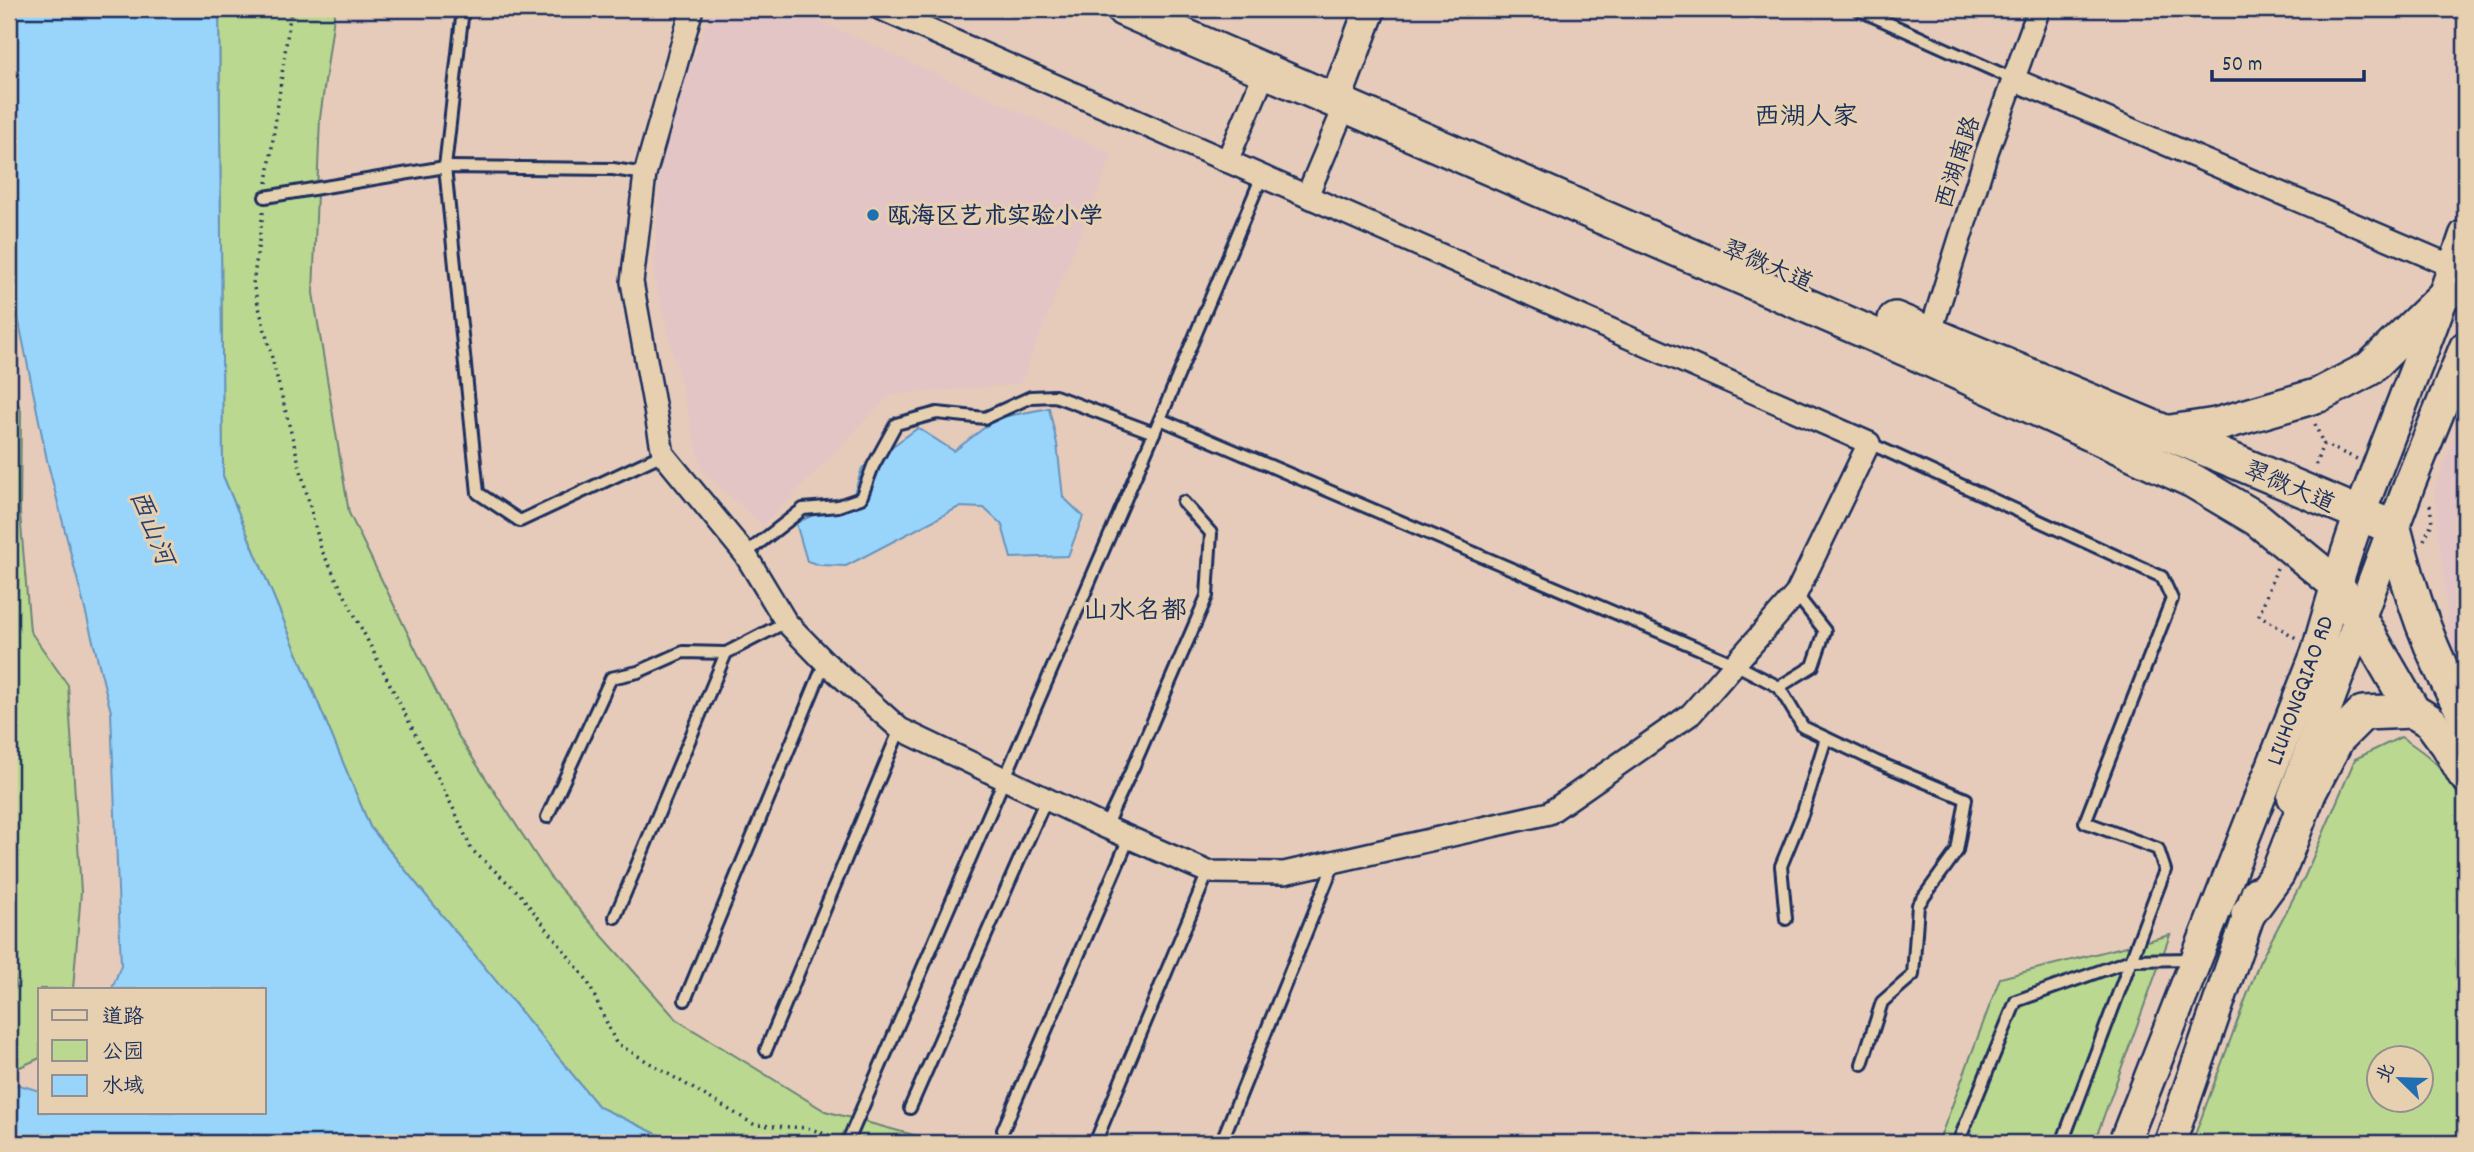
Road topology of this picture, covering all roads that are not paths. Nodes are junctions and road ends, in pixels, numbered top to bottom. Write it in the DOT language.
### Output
graph roads {
  1 [pos="463,9"];
  2 [pos="692,9"];
  3 [pos="881,9"];
  4 [pos="1123,9"];
  5 [pos="1180,9"];
  6 [pos="1370,9"];
  7 [pos="1857,9"];
  8 [pos="2039,9"];
  9 [pos="1265,72"];
  10 [pos="2013,79"];
  11 [pos="1340,96"];
  12 [pos="1227,161"];
  13 [pos="444,167"];
  14 [pos="645,174"];
  15 [pos="1262,176"];
  16 [pos="1307,196"];
  17 [pos="265,197"];
  18 [pos="2465,235"];
  19 [pos="2450,280"];
  20 [pos="1930,334"];
  21 [pos="2465,347"];
  22 [pos="1160,419"];
  23 [pos="1154,433"];
  24 [pos="2164,433"];
  25 [pos="1869,443"];
  26 [pos="663,454"];
  27 [pos="1183,502"];
  28 [pos="2360,514"];
  29 [pos="2394,528"];
  30 [pos="745,554"];
  31 [pos="2336,584"];
  32 [pos="1796,594"];
  33 [pos="2361,621"];
  34 [pos="786,622"];
  35 [pos="726,653"];
  36 [pos="825,662"];
  37 [pos="1735,664"];
  38 [pos="1779,687"];
  39 [pos="2413,711"];
  40 [pos="2464,712"];
  41 [pos="900,729"];
  42 [pos="1826,738"];
  43 [pos="2465,775"];
  44 [pos="1004,779"];
  45 [pos="1046,799"];
  46 [pos="547,817"];
  47 [pos="1105,827"];
  48 [pos="1129,838"];
  49 [pos="1335,861"];
  50 [pos="1208,872"];
  51 [pos="2248,914"];
  52 [pos="615,917"];
  53 [pos="1786,919"];
  54 [pos="2195,959"];
  55 [pos="2131,960"];
  56 [pos="685,1000"];
  57 [pos="766,1050"];
  58 [pos="1862,1064"];
  59 [pos="910,1108"];
  60 [pos="1003,1130"];
  61 [pos="848,1142"];
  62 [pos="1095,1143"];
  63 [pos="1221,1143"];
  64 [pos="1958,1143"];
  65 [pos="2062,1143"];
  66 [pos="2124,1143"];
  67 [pos="2170,1143"];
  1 -- 13 [label="lane"];
  2 -- 14 [label="street"];
  3 -- 12 [label="street"];
  4 -- 9 [label="main road, 翠微大道"];
  5 -- 11 [label="main road, 翠微大道"];
  6 -- 11 [label="main road"];
  7 -- 10 [label="lane"];
  8 -- 10 [label="street, 西湖南路"];
  9 -- 11 [label="main road, 翠微大道"];
  9 -- 12 [label="street"];
  10 -- 19 [label="street"];
  10 -- 20 [label="street, 西湖南路"];
  11 -- 16 [label="street"];
  11 -- 20 [label="main road, 翠微大道"];
  11 -- 31 [label="main road, 翠微大道"];
  12 -- 15 [label="street"];
  13 -- 14 [label="lane"];
  13 -- 17 [label="lane"];
  13 -- 26 [label="lane"];
  14 -- 26 [label="street"];
  15 -- 16 [label="street"];
  15 -- 22 [label="lane"];
  16 -- 25 [label="street"];
  18 -- 19 [label="main road, LIUHONGQIAO RD"];
  19 -- 24 [label="main road"];
  19 -- 28 [label="main road, LIUHONGQIAO RD"];
  20 -- 24 [label="main road, 翠微大道"];
  21 -- 29 [label="main road, LIUHONGQIAO RD"];
  22 -- 23 [label="lane"];
  22 -- 37 [label="lane"];
  23 -- 30 [label="lane"];
  23 -- 44 [label="lane"];
  24 -- 28 [label="main road, 翠微大道"];
  25 -- 32 [label="street"];
  25 -- 55 [label="lane"];
  26 -- 30 [label="street"];
  27 -- 47 [label="lane"];
  28 -- 29 [label="main road, 翠微大道"];
  28 -- 31 [label="main road, LIUHONGQIAO RD"];
  29 -- 33 [label="main road, LIUHONGQIAO RD"];
  29 -- 40 [label="main road"];
  30 -- 34 [label="street"];
  31 -- 33 [label="main road, 翠微大道"];
  31 -- 54 [label="main road, LIUHONGQIAO RD"];
  32 -- 37 [label="street"];
  32 -- 38 [label="lane"];
  33 -- 39 [label="main road, 翠微大道"];
  33 -- 51 [label="main road, LIUHONGQIAO RD"];
  34 -- 35 [label="lane"];
  34 -- 36 [label="street"];
  35 -- 46 [label="lane"];
  35 -- 52 [label="lane"];
  36 -- 41 [label="street"];
  36 -- 56 [label="lane"];
  37 -- 38 [label="lane"];
  37 -- 49 [label="street"];
  38 -- 42 [label="lane"];
  39 -- 43 [label="main road, 翠微大道"];
  39 -- 51 [label="main road"];
  41 -- 44 [label="street"];
  41 -- 57 [label="lane"];
  42 -- 53 [label="lane"];
  42 -- 58 [label="lane"];
  44 -- 45 [label="street"];
  44 -- 61 [label="lane"];
  45 -- 47 [label="street"];
  45 -- 59 [label="lane"];
  47 -- 48 [label="street"];
  48 -- 50 [label="street"];
  48 -- 60 [label="lane"];
  49 -- 50 [label="street"];
  49 -- 63 [label="lane"];
  50 -- 62 [label="lane"];
  51 -- 67 [label="main road, LIUHONGQIAO RD"];
  54 -- 55 [label="lane"];
  54 -- 66 [label="main road, LIUHONGQIAO RD"];
  55 -- 64 [label="lane"];
  55 -- 65 [label="lane"];
}
